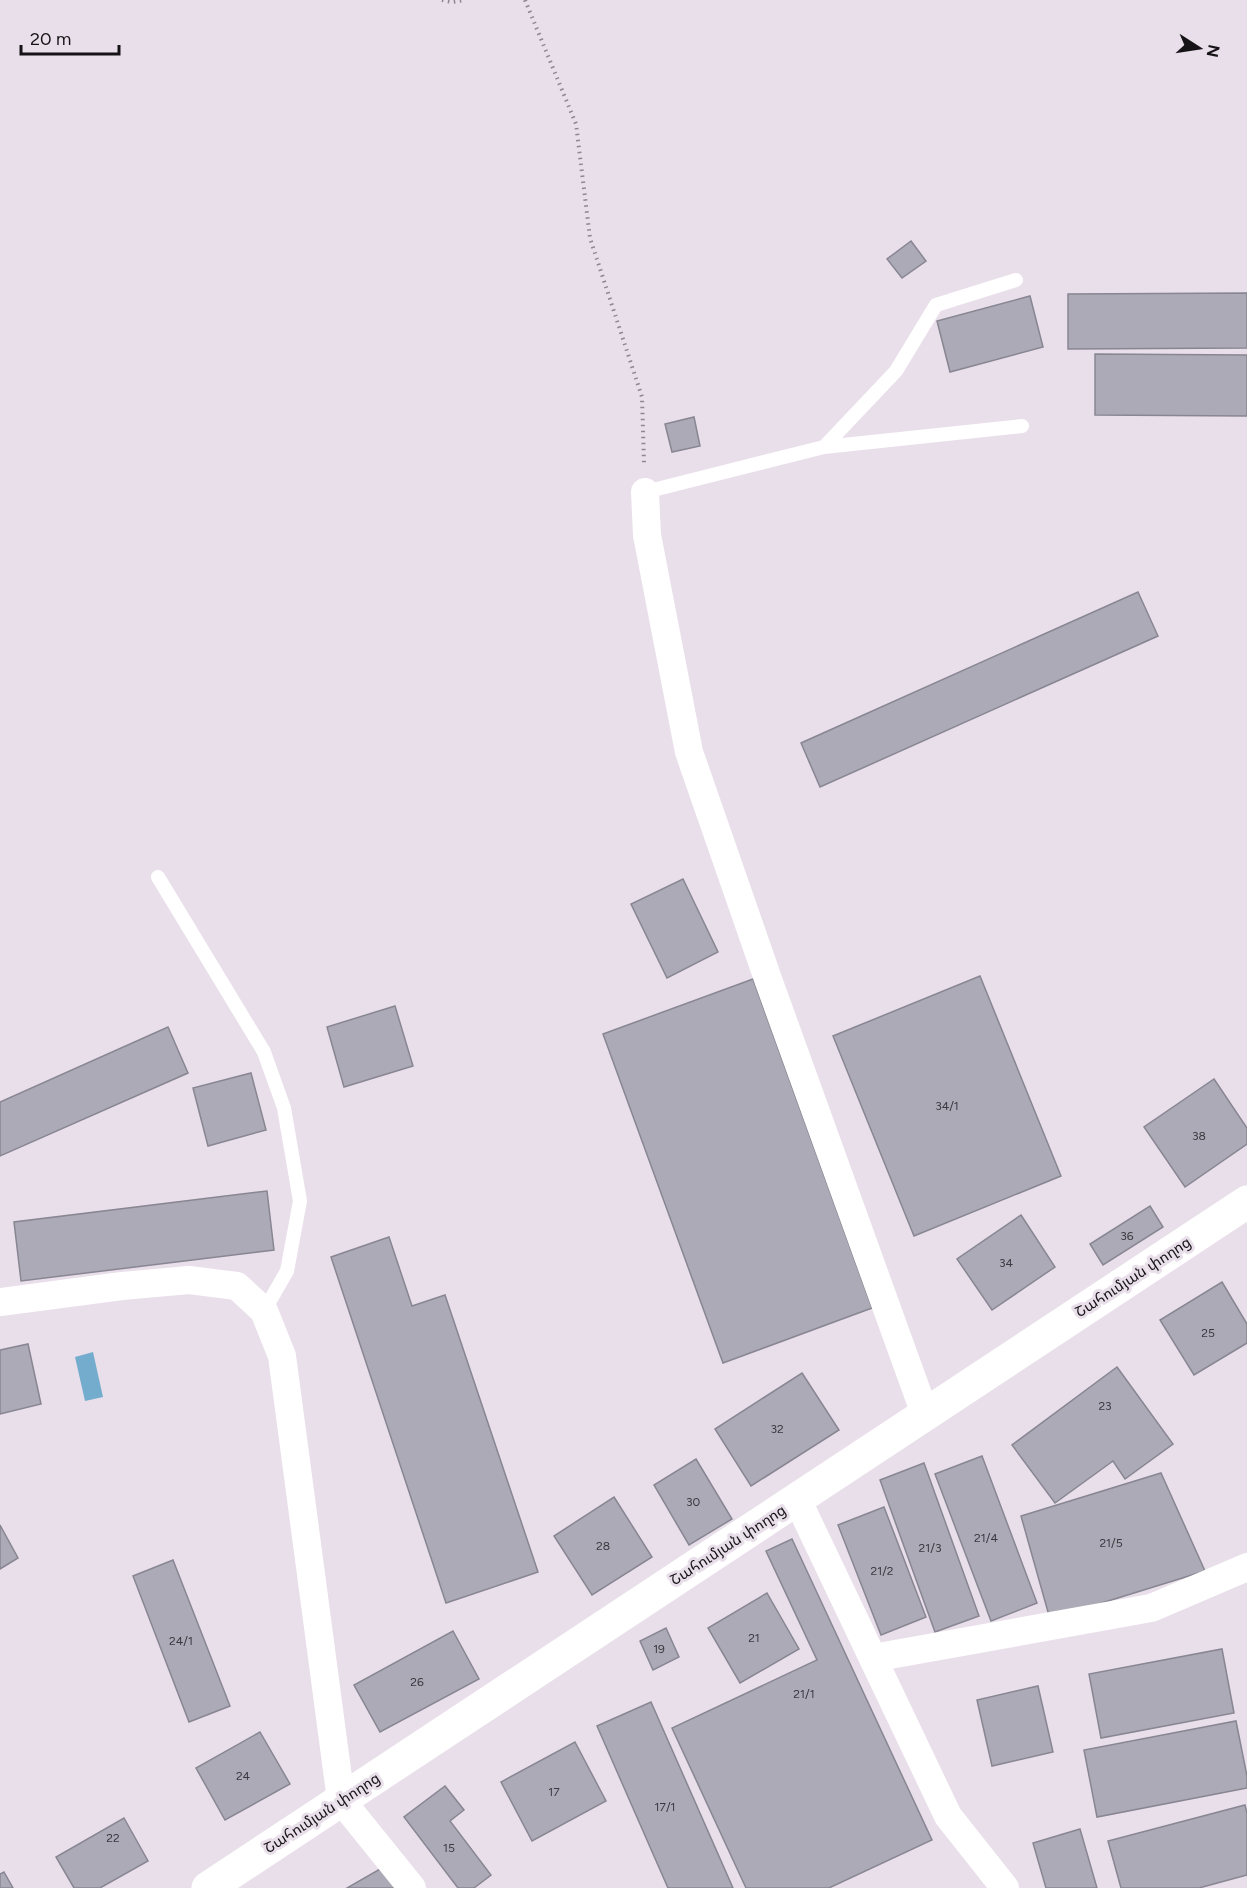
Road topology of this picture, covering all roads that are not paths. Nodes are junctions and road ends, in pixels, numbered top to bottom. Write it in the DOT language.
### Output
graph roads {
  1 [pos="1016,280"];
  2 [pos="1022,426"];
  3 [pos="824,447"];
  4 [pos="645,492"];
  5 [pos="158,877"];
  6 [pos="1247,1202"];
  7 [pos="0,1302"];
  8 [pos="264,1311"];
  9 [pos="925,1414"];
  10 [pos="797,1499"];
  11 [pos="1247,1568"];
  12 [pos="873,1658"];
  13 [pos="341,1800"];
  14 [pos="208,1888"];
  15 [pos="412,1888"];
  16 [pos="1005,1888"];
  1 -- 3 [label="lane"];
  2 -- 3 [label="lane"];
  3 -- 4 [label="lane"];
  4 -- 9 [label="street"];
  5 -- 8 [label="lane"];
  6 -- 9 [label="main road, Շահումյան փողոց"];
  7 -- 8 [label="street"];
  8 -- 13 [label="street"];
  9 -- 10 [label="main road, Շահումյան փողոց"];
  10 -- 12 [label="street"];
  10 -- 13 [label="main road, Շահումյան փողոց"];
  11 -- 12 [label="street"];
  12 -- 16 [label="street"];
  13 -- 14 [label="main road, Շահումյան փողոց"];
  13 -- 15 [label="street"];
}
